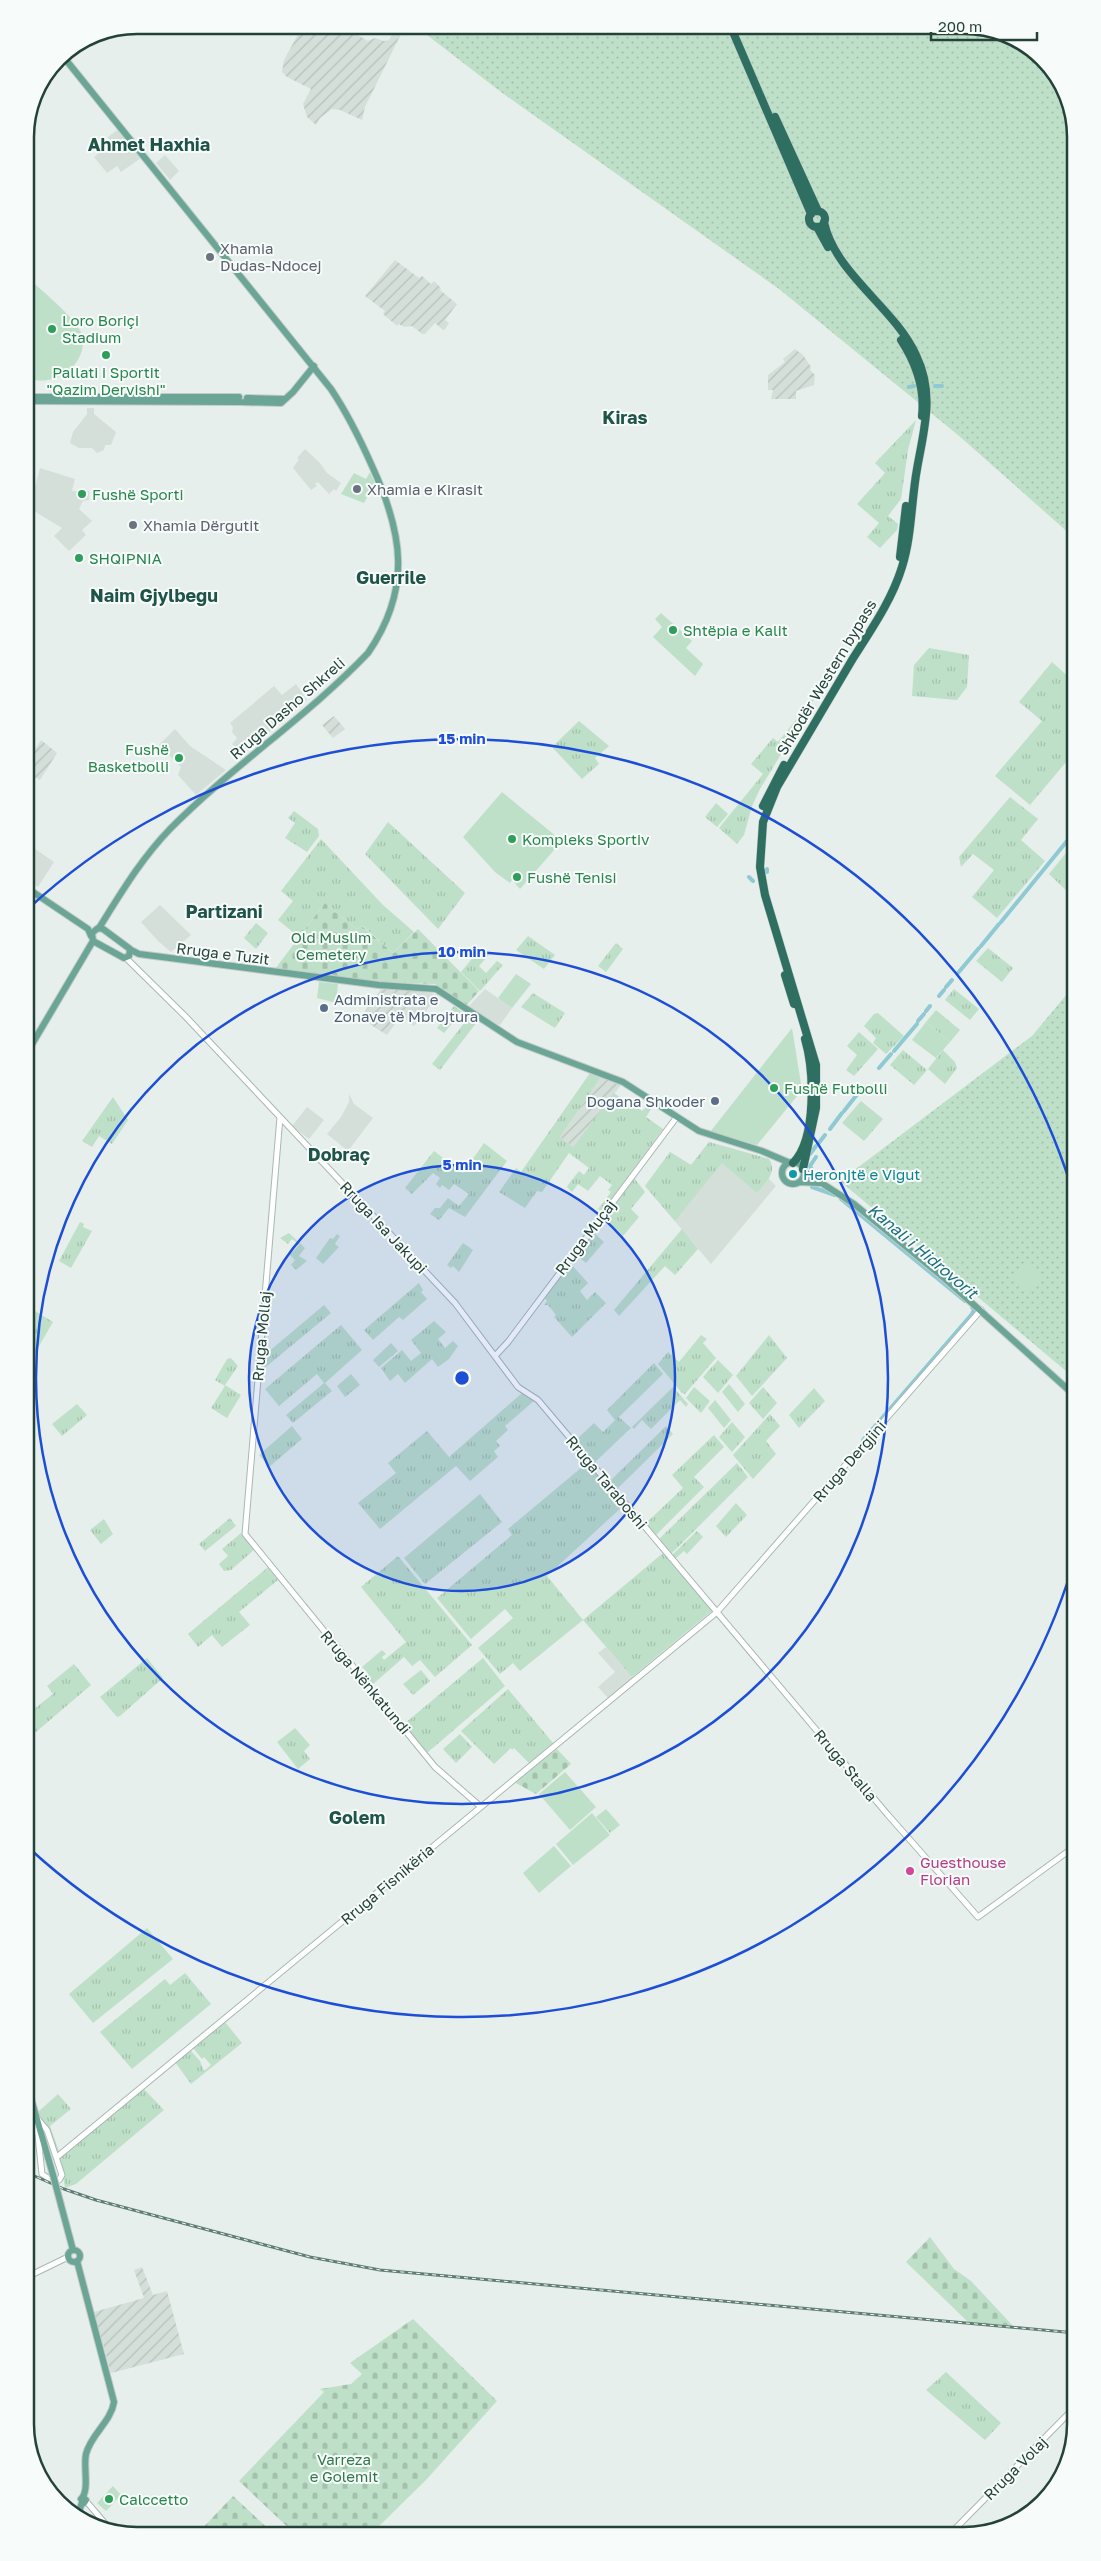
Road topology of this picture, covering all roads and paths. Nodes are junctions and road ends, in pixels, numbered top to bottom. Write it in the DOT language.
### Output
graph roads {
  1 [pos="734,34"];
  2 [pos="739,34"];
  3 [pos="67,61"];
  4 [pos="814,212"];
  5 [pos="824,222"];
  6 [pos="817,227"];
  7 [pos="314,366"];
  8 [pos="34,397"];
  9 [pos="240,399"];
  10 [pos="34,401"];
  11 [pos="34,893"];
  12 [pos="98,928"];
  13 [pos="88,929"];
  14 [pos="92,939"];
  15 [pos="131,950"];
  16 [pos="139,954"];
  17 [pos="127,958"];
  18 [pos="34,1040"];
  19 [pos="280,1117"];
  20 [pos="676,1118"];
  21 [pos="772,1155"];
  22 [pos="791,1163"];
  23 [pos="803,1170"];
  24 [pos="782,1172"];
  25 [pos="799,1182"];
  26 [pos="821,1183"];
  27 [pos="981,1310"];
  28 [pos="494,1356"];
  29 [pos="1067,1389"];
  30 [pos="257,1550"];
  31 [pos="717,1612"];
  32 [pos="480,1807"];
  33 [pos="1067,1852"];
  34 [pos="34,2110"];
  35 [pos="36,2117"];
  36 [pos="57,2157"];
  37 [pos="73,2250"];
  38 [pos="68,2257"];
  39 [pos="77,2261"];
  40 [pos="34,2274"];
  41 [pos="1067,2415"];
  42 [pos="84,2500"];
  43 [pos="80,2510"];
  44 [pos="103,2522"];
  45 [pos="957,2527"];
  1 -- 4 [label="highway, Shkodër Western bypass"];
  2 -- 4 [label="highway, Shkodër Western bypass"];
  3 -- 7 [label="main road, Rruga Dasho Shkreli"];
  4 -- 5 [label="highway, Shkodër Western bypass"];
  4 -- 6 [label="highway, Shkodër Western bypass"];
  5 -- 6 [label="highway"];
  5 -- 23 [label="highway, Shkodër Western bypass"];
  6 -- 22 [label="highway, Shkodër Western bypass"];
  7 -- 9 [label="main road"];
  7 -- 12 [label="main road, Rruga Dasho Shkreli"];
  8 -- 9 [label="main road"];
  9 -- 10 [label="main road"];
  11 -- 13 [label="main road"];
  12 -- 13 [label="main road"];
  12 -- 14 [label="main road, Rruga Dasho Shkreli"];
  12 -- 15 [label="main road"];
  13 -- 14 [label="main road"];
  14 -- 17 [label="main road"];
  14 -- 18 [label="main road, Rruga Dasho Shkreli"];
  15 -- 16 [label="main road"];
  15 -- 17 [label="main road"];
  16 -- 17 [label="main road"];
  16 -- 20 [label="main road, Rruga e Tuzit"];
  17 -- 19 [label="street, Rruga Isa Jakupi"];
  19 -- 28 [label="street, Rruga Isa Jakupi"];
  19 -- 30 [label="street, Rruga Mollaj"];
  20 -- 21 [label="main road, Rruga e Tuzit"];
  20 -- 28 [label="street, Rruga Muçaj"];
  21 -- 22 [label="main road, Rruga e Tuzit"];
  21 -- 24 [label="main road"];
  22 -- 23 [label="main road"];
  22 -- 24 [label="main road"];
  23 -- 25 [label="main road"];
  23 -- 26 [label="main road"];
  24 -- 25 [label="main road"];
  25 -- 26 [label="main road"];
  26 -- 27 [label="main road"];
  27 -- 29 [label="main road"];
  27 -- 31 [label="street, Rruga Dergjini"];
  28 -- 31 [label="street, Rruga Taraboshi"];
  30 -- 32 [label="street, Rruga Nënkatundi"];
  31 -- 32 [label="street, Rruga Fisnikëria"];
  31 -- 33 [label="street, Rruga Stalla"];
  32 -- 36 [label="street, Rruga Fisnikëria"];
  34 -- 35 [label="main road"];
  35 -- 36 [label="street"];
  35 -- 36 [label="street"];
  35 -- 37 [label="main road, bridge"];
  37 -- 38 [label="main road"];
  37 -- 39 [label="main road"];
  38 -- 39 [label="main road"];
  38 -- 40 [label="street"];
  39 -- 42 [label="main road"];
  41 -- 45 [label="street, Rruga Volaj"];
  42 -- 43 [label="main road"];
  42 -- 44 [label="street"];
}
